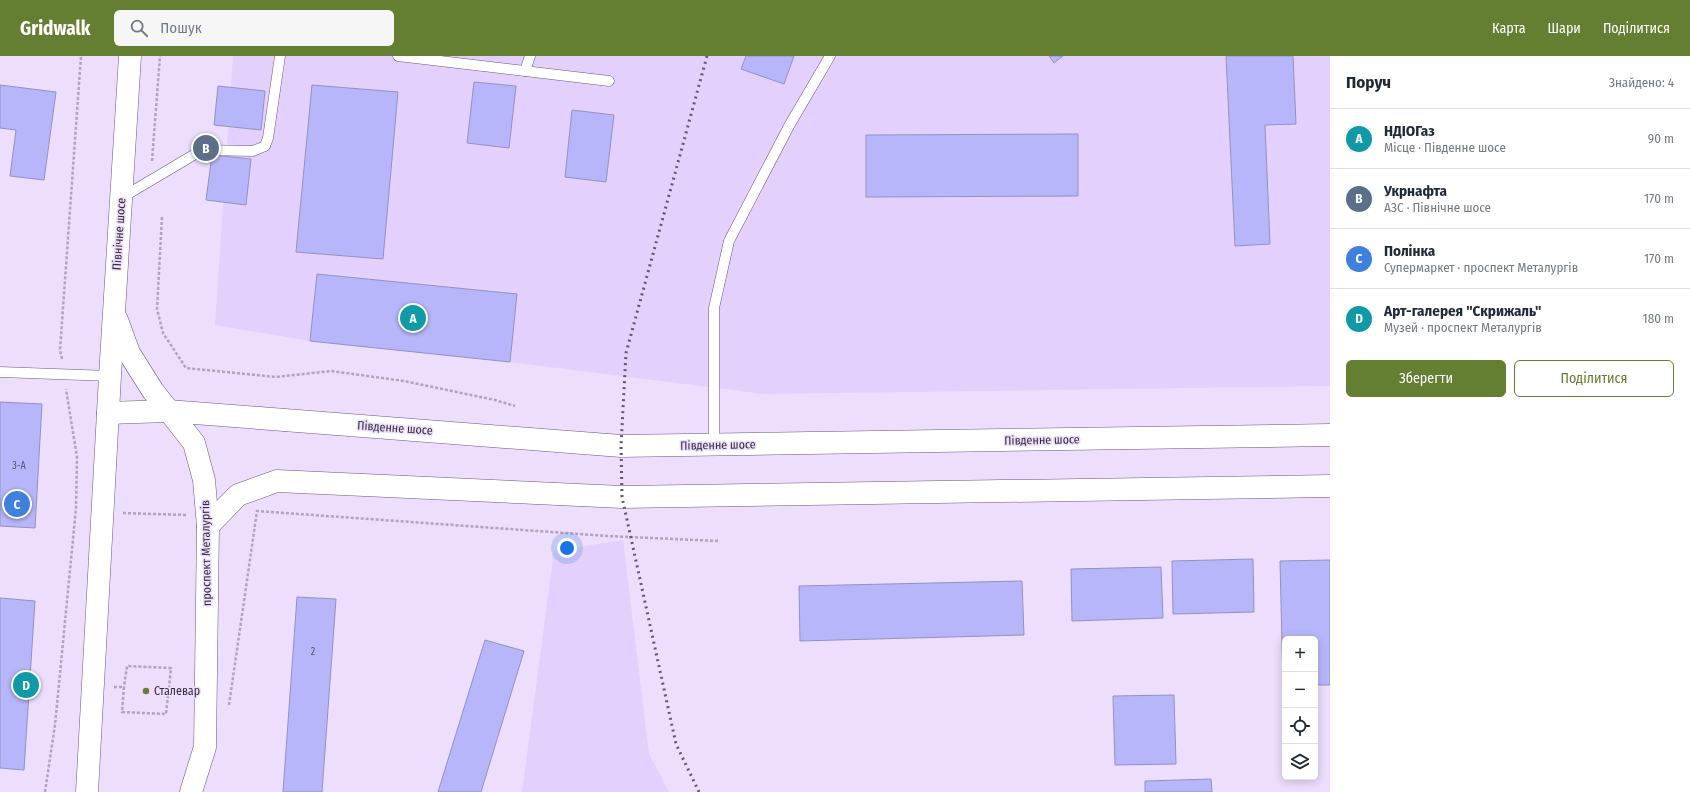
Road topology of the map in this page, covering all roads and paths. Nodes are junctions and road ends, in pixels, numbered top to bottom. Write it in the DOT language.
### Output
graph roads {
  1 [pos="81,56"];
  2 [pos="130,56"];
  3 [pos="160,56"];
  4 [pos="280,56"];
  5 [pos="398,56"];
  6 [pos="530,56"];
  7 [pos="830,56"];
  8 [pos="525,71"];
  9 [pos="609,80"];
  10 [pos="151,168"];
  11 [pos="121,198"];
  12 [pos="162,217"];
  13 [pos="114,312"];
  14 [pos="0,372"];
  15 [pos="64,375"];
  16 [pos="110,376"];
  17 [pos="515,406"];
  18 [pos="168,411"];
  19 [pos="108,413"];
  20 [pos="1330,435"];
  21 [pos="714,445"];
  22 [pos="1330,486"];
  23 [pos="102,513"];
  24 [pos="207,521"];
  25 [pos="718,541"];
  26 [pos="112,687"];
  27 [pos="124,688"];
  28 [pos="168,691"];
  29 [pos="185,693"];
  30 [pos="230,699"];
  31 [pos="45,792"];
  32 [pos="87,792"];
  33 [pos="191,792"];
  1 -- 15 [label="path"];
  2 -- 11 [label="main road, Північне шосе"];
  3 -- 10 [label="path"];
  4 -- 11 [label="lane"];
  5 -- 8 [label="lane"];
  6 -- 8 [label="lane"];
  7 -- 21 [label="lane"];
  8 -- 9 [label="lane"];
  11 -- 13 [label="main road, Північне шосе"];
  12 -- 17 [label="path"];
  13 -- 16 [label="main road, Північне шосе"];
  13 -- 18 [label="main road, проспект Металургів"];
  14 -- 15 [label="lane"];
  15 -- 16 [label="lane"];
  15 -- 31 [label="path"];
  16 -- 19 [label="main road, Північне шосе"];
  18 -- 19 [label="main road, Південне шосе"];
  18 -- 21 [label="main road, Південне шосе"];
  18 -- 24 [label="main road, проспект Металургів"];
  19 -- 23 [label="main road"];
  20 -- 21 [label="main road, Південне шосе"];
  22 -- 24 [label="main road"];
  23 -- 24 [label="path"];
  23 -- 32 [label="main road"];
  24 -- 33 [label="main road, проспект Металургів"];
  25 -- 30 [label="path"];
  26 -- 27 [label="path"];
  27 -- 28 [label="path"];
  27 -- 28 [label="path"];
  28 -- 29 [label="path"];
}
